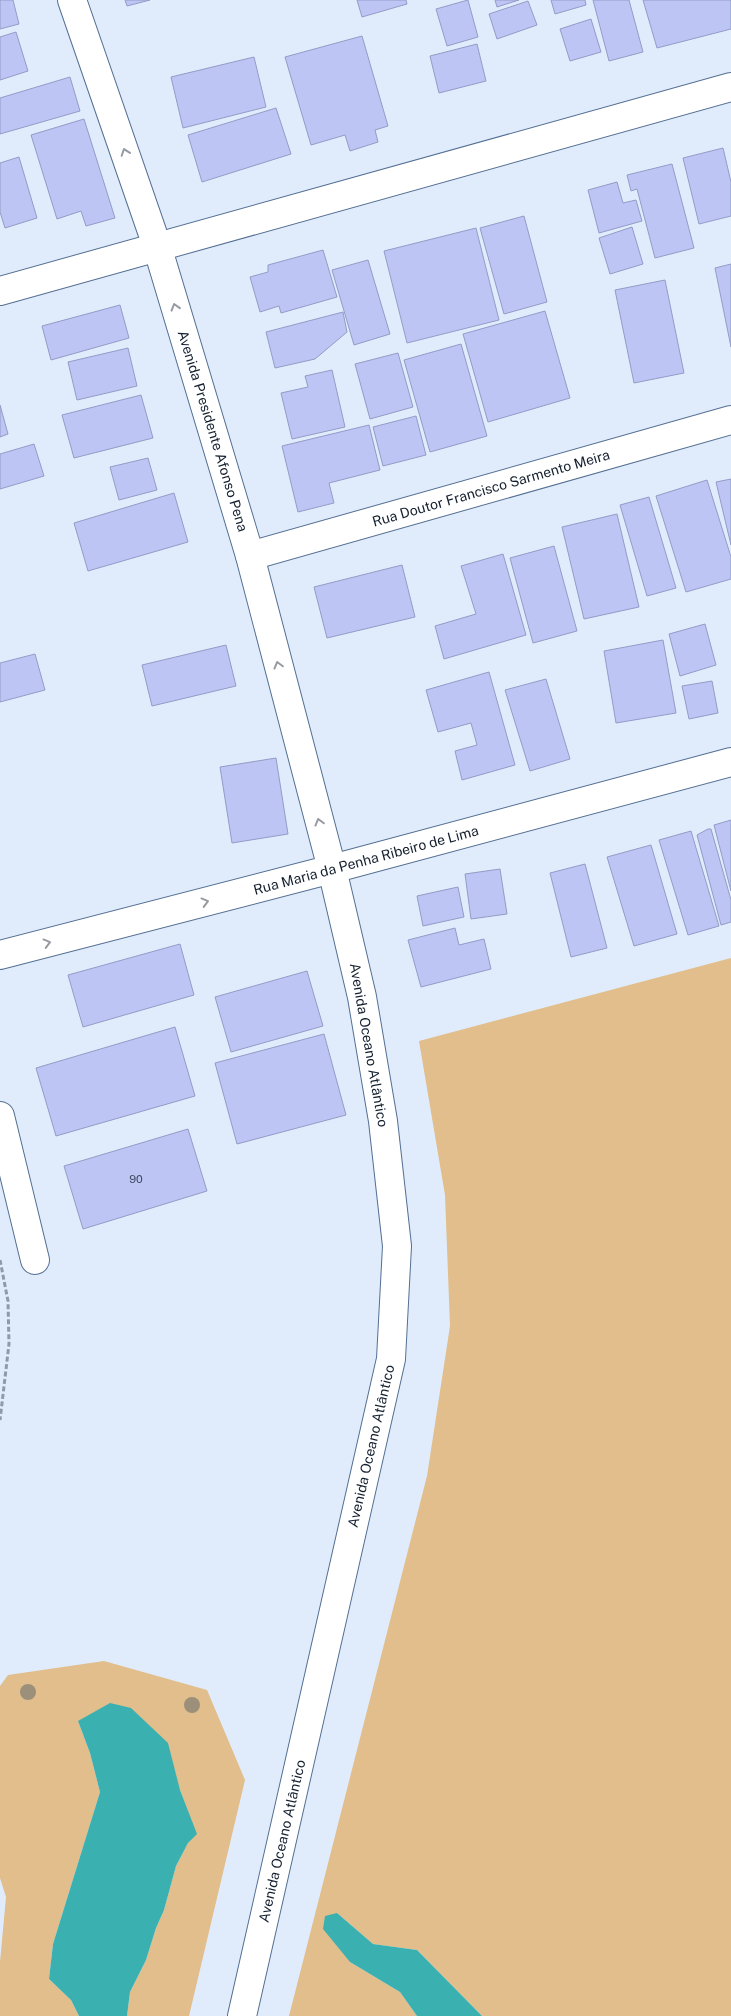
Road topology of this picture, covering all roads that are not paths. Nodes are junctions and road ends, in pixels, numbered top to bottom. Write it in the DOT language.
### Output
graph roads {
  1 [pos="72,0"];
  2 [pos="731,87"];
  3 [pos="157,246"];
  4 [pos="0,291"];
  5 [pos="731,420"];
  6 [pos="250,556"];
  7 [pos="731,762"];
  8 [pos="332,869"];
  9 [pos="0,955"];
  10 [pos="0,1116"];
  11 [pos="35,1260"];
  12 [pos="242,2016"];
  3 -- 1 [label="main road, Avenida Presidente Afonso Pena, one-way"];
  2 -- 3 [label="main road"];
  3 -- 4 [label="main road"];
  6 -- 3 [label="main road, Avenida Presidente Afonso Pena, one-way"];
  5 -- 6 [label="main road, Rua Doutor Francisco Sarmento Meira"];
  8 -- 6 [label="main road, Avenida Presidente Afonso Pena, one-way"];
  7 -- 8 [label="main road, Rua Maria da Penha Ribeiro de Lima"];
  9 -- 8 [label="main road, Rua Maria da Penha Ribeiro de Lima, one-way"];
  8 -- 12 [label="main road, Avenida Oceano Atlântico"];
  10 -- 11 [label="main road"];
}
